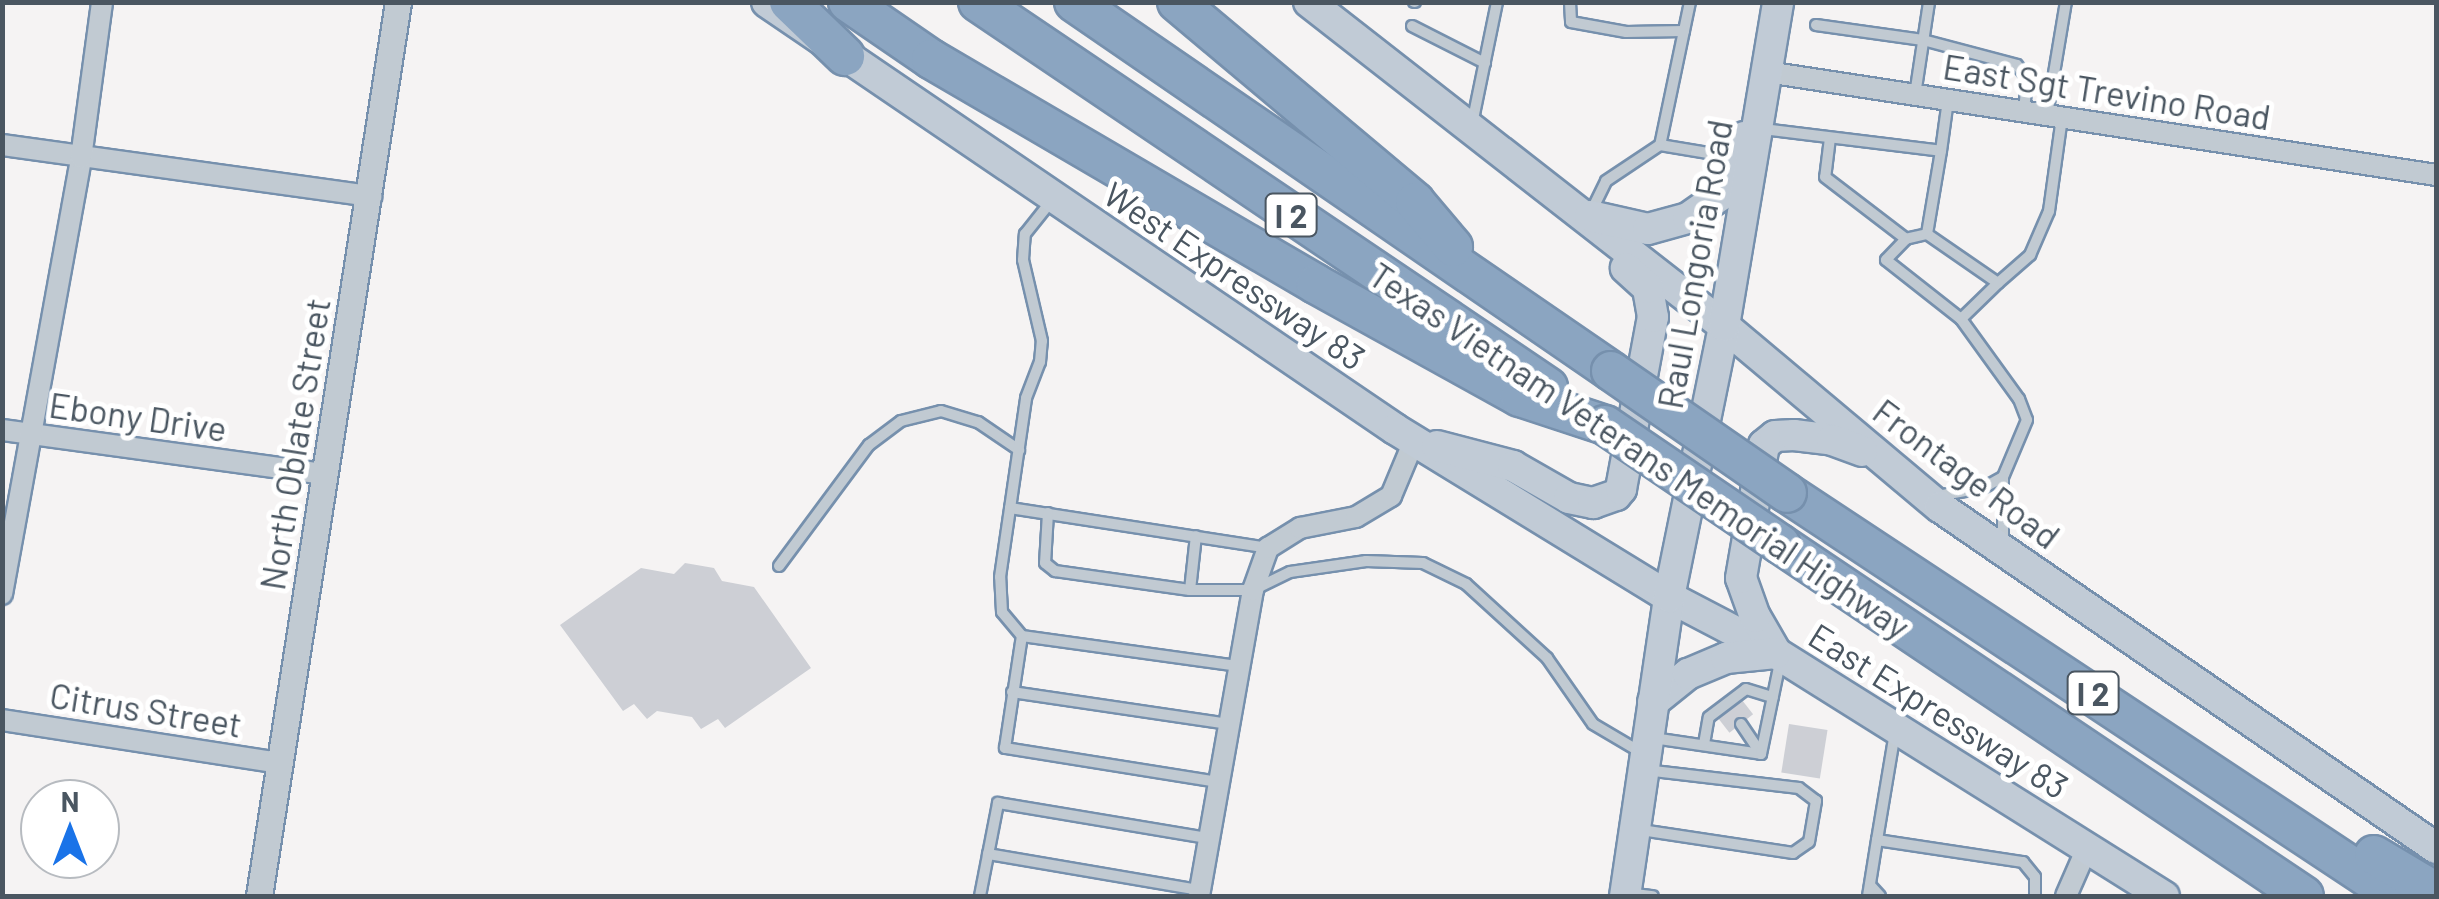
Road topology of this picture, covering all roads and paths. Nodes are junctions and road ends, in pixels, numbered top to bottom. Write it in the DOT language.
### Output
graph roads {
  1 [pos="102,2"];
  2 [pos="398,2"];
  3 [pos="767,2"];
  4 [pos="789,2"];
  5 [pos="848,2"];
  6 [pos="978,2"];
  7 [pos="1074,2"];
  8 [pos="1177,2"];
  9 [pos="1310,2"];
  10 [pos="1497,2"];
  11 [pos="1570,2"];
  12 [pos="1690,2"];
  13 [pos="1778,2"];
  14 [pos="1929,2"];
  15 [pos="2066,2"];
  16 [pos="1816,25"];
  17 [pos="1412,26"];
  18 [pos="1684,32"];
  19 [pos="1923,40"];
  20 [pos="845,56"];
  21 [pos="1485,63"];
  22 [pos="1765,81"];
  23 [pos="1915,95"];
  24 [pos="1948,100"];
  25 [pos="2024,112"];
  26 [pos="2055,116"];
  27 [pos="1757,128"];
  28 [pos="1471,130"];
  29 [pos="1830,138"];
  30 [pos="2,145"];
  31 [pos="1660,145"];
  32 [pos="1940,151"];
  33 [pos="80,158"];
  34 [pos="1735,158"];
  35 [pos="2436,175"];
  36 [pos="370,196"];
  37 [pos="1054,197"];
  38 [pos="1581,213"];
  39 [pos="1927,234"];
  40 [pos="1906,239"];
  41 [pos="1998,283"];
  42 [pos="1484,284"];
  43 [pos="1961,319"];
  44 [pos="1724,326"];
  45 [pos="1605,425"];
  46 [pos="2,430"];
  47 [pos="29,434"];
  48 [pos="1414,441"];
  49 [pos="1019,450"];
  50 [pos="1883,459"];
  51 [pos="324,474"];
  52 [pos="2003,478"];
  53 [pos="1928,497"];
  54 [pos="1010,508"];
  55 [pos="1048,514"];
  56 [pos="1196,536"];
  57 [pos="1268,548"];
  58 [pos="2005,552"];
  59 [pos="779,566"];
  60 [pos="1190,590"];
  61 [pos="1253,590"];
  62 [pos="2,594"];
  63 [pos="1669,597"];
  64 [pos="1901,627"];
  65 [pos="1022,636"];
  66 [pos="1779,655"];
  67 [pos="1239,666"];
  68 [pos="2086,688"];
  69 [pos="1012,692"];
  70 [pos="1773,697"];
  71 [pos="1653,702"];
  72 [pos="2,720"];
  73 [pos="1229,724"];
  74 [pos="1741,724"];
  75 [pos="1896,727"];
  76 [pos="1704,744"];
  77 [pos="1645,754"];
  78 [pos="1761,754"];
  79 [pos="279,763"];
  80 [pos="1219,782"];
  81 [pos="1634,830"];
  82 [pos="1210,838"];
  83 [pos="1877,840"];
  84 [pos="2088,846"];
  85 [pos="2436,848"];
  86 [pos="988,854"];
  87 [pos="1869,891"];
  88 [pos="2436,892"];
  89 [pos="1200,894"];
  90 [pos="1635,895"];
  91 [pos="260,896"];
  92 [pos="980,896"];
  93 [pos="1880,896"];
  94 [pos="2035,896"];
  95 [pos="2066,896"];
  96 [pos="2164,896"];
  97 [pos="2262,896"];
  98 [pos="2304,896"];
  99 [pos="2396,896"];
  1 -- 33 [label="street"];
  2 -- 36 [label="street, North Oblate Street"];
  3 -- 20 [label="main road, West Expressway 83"];
  4 -- 20 [label="highway"];
  5 -- 45 [label="highway"];
  6 -- 45 [label="highway, Texas Vietnam Veterans Memorial Highway / I 2"];
  7 -- 42 [label="highway, Texas Vietnam Veterans Memorial Highway / I 2"];
  8 -- 42 [label="highway"];
  9 -- 28 [label="main road"];
  10 -- 21 [label="lane"];
  11 -- 18 [label="lane"];
  12 -- 18 [label="lane"];
  13 -- 22 [label="main road, Raul Longoria Road"];
  14 -- 19 [label="lane"];
  15 -- 26 [label="lane"];
  16 -- 19 [label="lane"];
  17 -- 21 [label="lane"];
  18 -- 31 [label="lane"];
  19 -- 23 [label="lane"];
  19 -- 25 [label="lane"];
  20 -- 37 [label="main road, West Expressway 83"];
  21 -- 28 [label="lane"];
  22 -- 23 [label="street, East Sgt Trevino Road"];
  22 -- 27 [label="main road, Raul Longoria Road"];
  22 -- 34 [label="main road"];
  23 -- 24 [label="street, East Sgt Trevino Road"];
  24 -- 25 [label="street, East Sgt Trevino Road"];
  24 -- 32 [label="lane"];
  25 -- 26 [label="street, East Sgt Trevino Road"];
  26 -- 35 [label="street, East Sgt Trevino Road"];
  26 -- 41 [label="lane"];
  27 -- 29 [label="lane"];
  27 -- 44 [label="main road, Raul Longoria Road"];
  28 -- 38 [label="main road, Frontage Road"];
  29 -- 32 [label="lane"];
  29 -- 40 [label="lane"];
  30 -- 33 [label="street"];
  31 -- 34 [label="lane"];
  31 -- 38 [label="lane"];
  32 -- 39 [label="lane"];
  33 -- 36 [label="street"];
  33 -- 47 [label="street"];
  34 -- 38 [label="main road"];
  36 -- 51 [label="street, North Oblate Street"];
  37 -- 48 [label="main road, West Expressway 83"];
  37 -- 49 [label="lane"];
  38 -- 44 [label="main road, Frontage Road"];
  38 -- 48 [label="main road"];
  39 -- 40 [label="lane"];
  39 -- 41 [label="lane"];
  40 -- 43 [label="lane"];
  41 -- 43 [label="lane"];
  42 -- 68 [label="highway, Texas Vietnam Veterans Memorial Highway / I 2, bridge"];
  43 -- 52 [label="lane"];
  44 -- 50 [label="main road, Frontage Road"];
  44 -- 63 [label="main road, Raul Longoria Road"];
  45 -- 64 [label="highway, Texas Vietnam Veterans Memorial Highway / I 2, bridge"];
  46 -- 47 [label="street, Ebony Drive"];
  47 -- 51 [label="street, Ebony Drive"];
  47 -- 62 [label="street"];
  48 -- 57 [label="street"];
  48 -- 63 [label="main road, West Expressway 83"];
  49 -- 54 [label="lane"];
  49 -- 59 [label="lane"];
  50 -- 53 [label="main road, Frontage Road"];
  50 -- 66 [label="main road"];
  51 -- 79 [label="street, North Oblate Street"];
  52 -- 53 [label="lane"];
  52 -- 58 [label="lane"];
  53 -- 58 [label="main road, Frontage Road"];
  54 -- 55 [label="lane"];
  54 -- 65 [label="lane"];
  55 -- 56 [label="lane"];
  55 -- 60 [label="lane"];
  56 -- 57 [label="lane"];
  56 -- 60 [label="lane"];
  57 -- 61 [label="street"];
  58 -- 85 [label="main road, Frontage Road"];
  60 -- 61 [label="lane"];
  61 -- 67 [label="street"];
  61 -- 77 [label="lane"];
  63 -- 66 [label="main road, East Expressway 83"];
  63 -- 71 [label="main road, Raul Longoria Road"];
  64 -- 97 [label="highway"];
  64 -- 98 [label="highway, Texas Vietnam Veterans Memorial Highway / I 2"];
  65 -- 67 [label="lane"];
  65 -- 69 [label="lane"];
  66 -- 70 [label="lane"];
  66 -- 71 [label="main road"];
  66 -- 75 [label="main road, East Expressway 83"];
  67 -- 73 [label="street"];
  68 -- 88 [label="highway"];
  68 -- 99 [label="highway, Texas Vietnam Veterans Memorial Highway / I 2"];
  69 -- 73 [label="lane"];
  69 -- 80 [label="lane"];
  70 -- 76 [label="lane"];
  70 -- 78 [label="lane"];
  71 -- 77 [label="main road, Raul Longoria Road"];
  72 -- 79 [label="street, Citrus Street"];
  73 -- 80 [label="street"];
  74 -- 78 [label="lane"];
  75 -- 83 [label="lane"];
  75 -- 84 [label="main road, East Expressway 83"];
  76 -- 77 [label="lane"];
  76 -- 78 [label="lane"];
  77 -- 81 [label="main road, Raul Longoria Road"];
  77 -- 81 [label="lane"];
  79 -- 91 [label="street, North Oblate Street"];
  80 -- 82 [label="street"];
  81 -- 90 [label="main road, Raul Longoria Road"];
  82 -- 86 [label="lane"];
  82 -- 89 [label="street"];
  83 -- 87 [label="lane"];
  83 -- 94 [label="lane"];
  84 -- 95 [label="street"];
  84 -- 96 [label="main road, East Expressway 83"];
  86 -- 89 [label="lane"];
  86 -- 92 [label="lane"];
  87 -- 93 [label="lane"];
}
